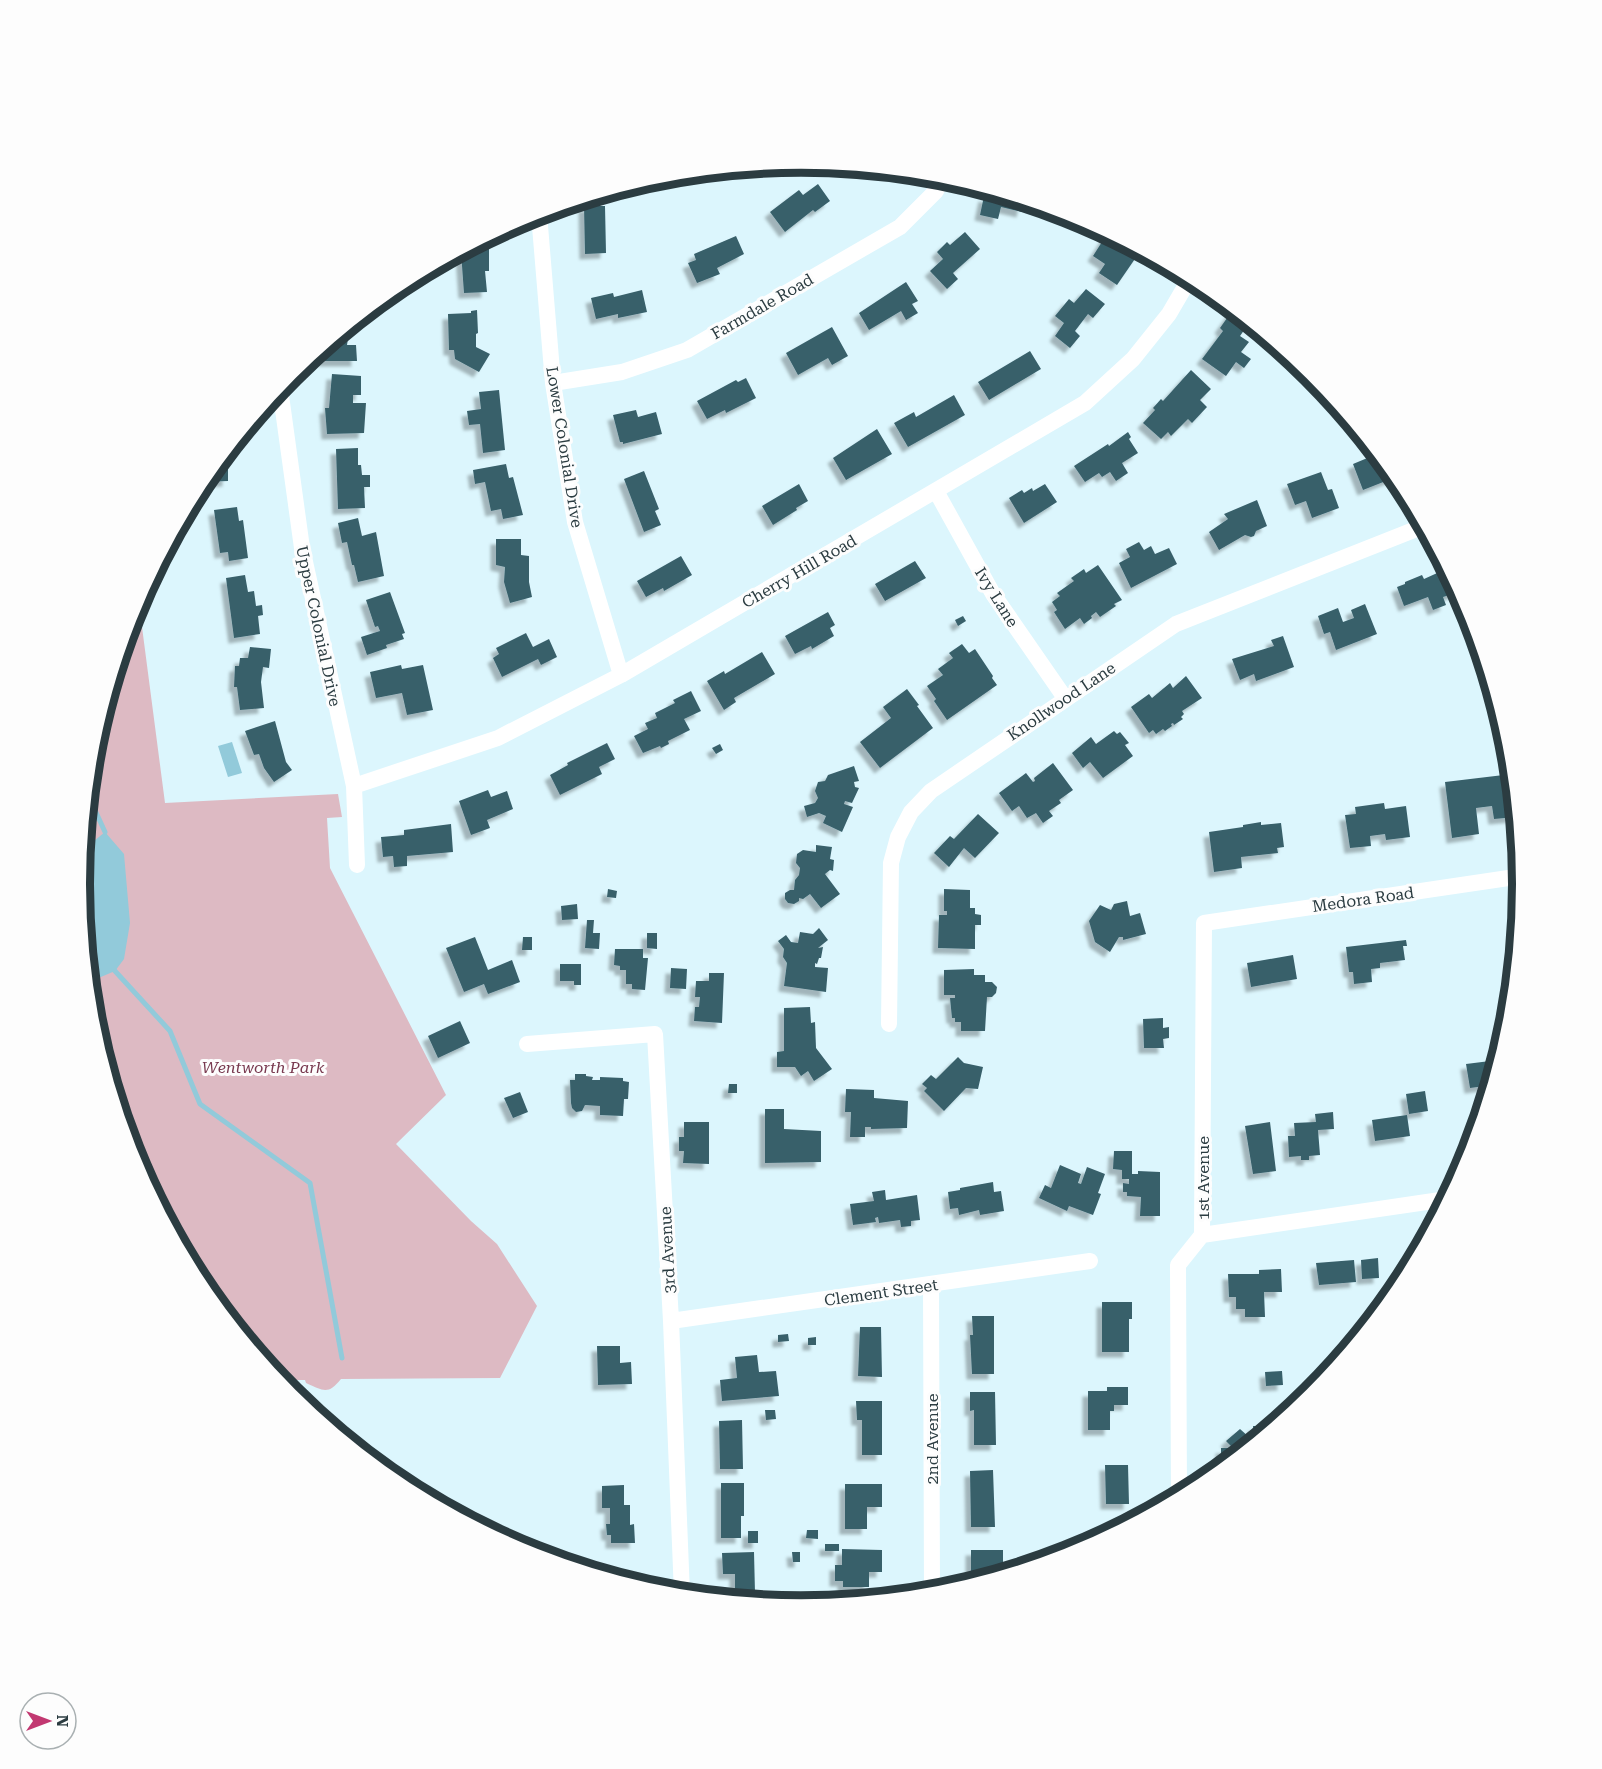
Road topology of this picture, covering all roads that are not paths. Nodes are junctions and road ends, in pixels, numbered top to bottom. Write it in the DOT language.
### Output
graph roads {
  1 [pos="938,187"];
  2 [pos="540,224"];
  3 [pos="1185,286"];
  4 [pos="553,383"];
  5 [pos="282,399"];
  6 [pos="936,491"];
  7 [pos="1417,529"];
  8 [pos="621,675"];
  9 [pos="1065,698"];
  10 [pos="354,786"];
  11 [pos="357,865"];
  12 [pos="1512,878"];
  13 [pos="1204,923"];
  14 [pos="889,1024"];
  15 [pos="527,1044"];
  16 [pos="1438,1200"];
  17 [pos="1202,1235"];
  18 [pos="1090,1261"];
  19 [pos="931,1284"];
  20 [pos="671,1321"];
  21 [pos="1179,1486"];
  22 [pos="932,1583"];
  23 [pos="682,1585"];
  1 -- 4 [label="street, Farmdale Road"];
  2 -- 4 [label="street, Lower Colonial Drive"];
  3 -- 6 [label="street, Cherry Hill Road"];
  4 -- 8 [label="street, Lower Colonial Drive"];
  5 -- 10 [label="street, Upper Colonial Drive"];
  6 -- 8 [label="street, Cherry Hill Road"];
  6 -- 9 [label="street, Ivy Lane"];
  7 -- 9 [label="street, Knollwood Lane"];
  8 -- 10 [label="street, Cherry Hill Road"];
  9 -- 14 [label="street, Knollwood Lane"];
  10 -- 11 [label="street, Upper Colonial Drive"];
  12 -- 13 [label="street, Medora Road"];
  13 -- 17 [label="street, 1st Avenue"];
  15 -- 20 [label="street, 3rd Avenue"];
  16 -- 17 [label="street"];
  17 -- 21 [label="street, 1st Avenue"];
  18 -- 19 [label="street, Clement Street"];
  19 -- 20 [label="street, Clement Street"];
  19 -- 22 [label="street, 2nd Avenue"];
  20 -- 23 [label="street, 3rd Avenue"];
}
